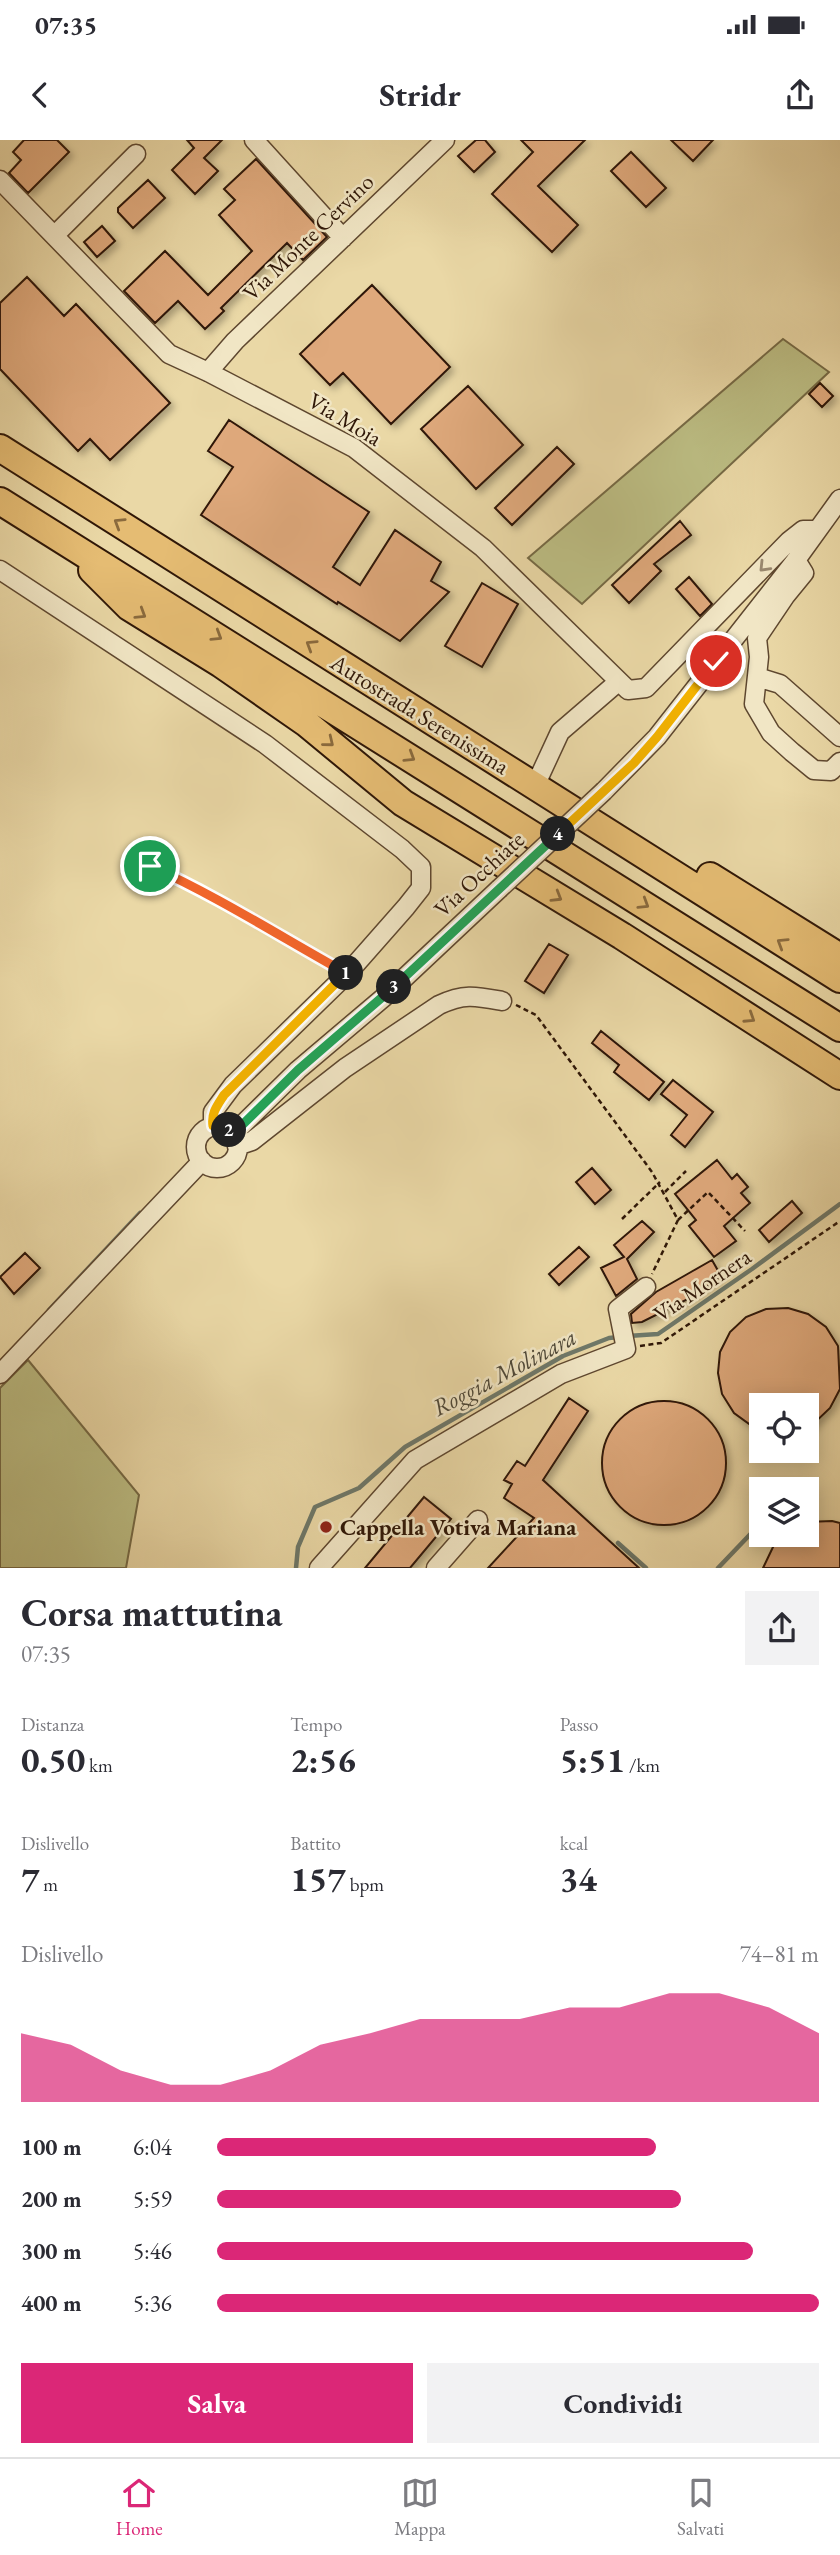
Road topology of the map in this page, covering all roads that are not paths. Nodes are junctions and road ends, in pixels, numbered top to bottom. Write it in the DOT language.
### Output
graph roads {
  1 [pos="254,140"];
  2 [pos="445,140"];
  3 [pos="136,154"];
  4 [pos="0,180"];
  5 [pos="55,234"];
  6 [pos="343,238"];
  7 [pos="208,372"];
  8 [pos="0,448"];
  9 [pos="840,499"];
  10 [pos="0,501"];
  11 [pos="817,530"];
  12 [pos="55,535"];
  13 [pos="796,560"];
  14 [pos="0,570"];
  15 [pos="757,677"];
  16 [pos="618,682"];
  17 [pos="840,737"];
  18 [pos="840,762"];
  19 [pos="535,786"];
  20 [pos="840,957"];
  21 [pos="840,979"];
  22 [pos="502,1001"];
  23 [pos="840,1028"];
  24 [pos="840,1076"];
  25 [pos="213,1126"];
  26 [pos="235,1140"];
  27 [pos="202,1161"];
  28 [pos="646,1287"];
  29 [pos="0,1374"];
  30 [pos="478,1520"];
  31 [pos="319,1568"];
  32 [pos="436,1568"];
  1 -- 6 [label="street"];
  2 -- 6 [label="street, Via Monte Cervino"];
  3 -- 5 [label="street"];
  4 -- 5 [label="street, Via Moia"];
  5 -- 7 [label="street, Via Moia"];
  6 -- 7 [label="street, Via Monte Cervino"];
  7 -- 16 [label="street, Via Moia"];
  19 -- 8 [label="highway, Autostrada Serenissima, one-way"];
  9 -- 11 [label="street, Via Occhiate"];
  10 -- 12 [label="highway, Autostrada Serenissima"];
  11 -- 13 [label="street, Via Occhiate"];
  11 -- 16 [label="street, one-way"];
  12 -- 23 [label="highway, Autostrada Serenissima, one-way"];
  12 -- 24 [label="highway, one-way"];
  13 -- 15 [label="street"];
  13 -- 26 [label="street, Via Occhiate, bridge"];
  14 -- 25 [label="street"];
  15 -- 17 [label="street"];
  15 -- 18 [label="street"];
  16 -- 19 [label="street"];
  19 -- 20 [label="highway"];
  21 -- 19 [label="highway, Autostrada Serenissima, one-way"];
  22 -- 26 [label="street"];
  25 -- 26 [label="street"];
  25 -- 27 [label="street"];
  26 -- 27 [label="street"];
  27 -- 29 [label="street"];
  28 -- 31 [label="street"];
  30 -- 32 [label="street"];
}
